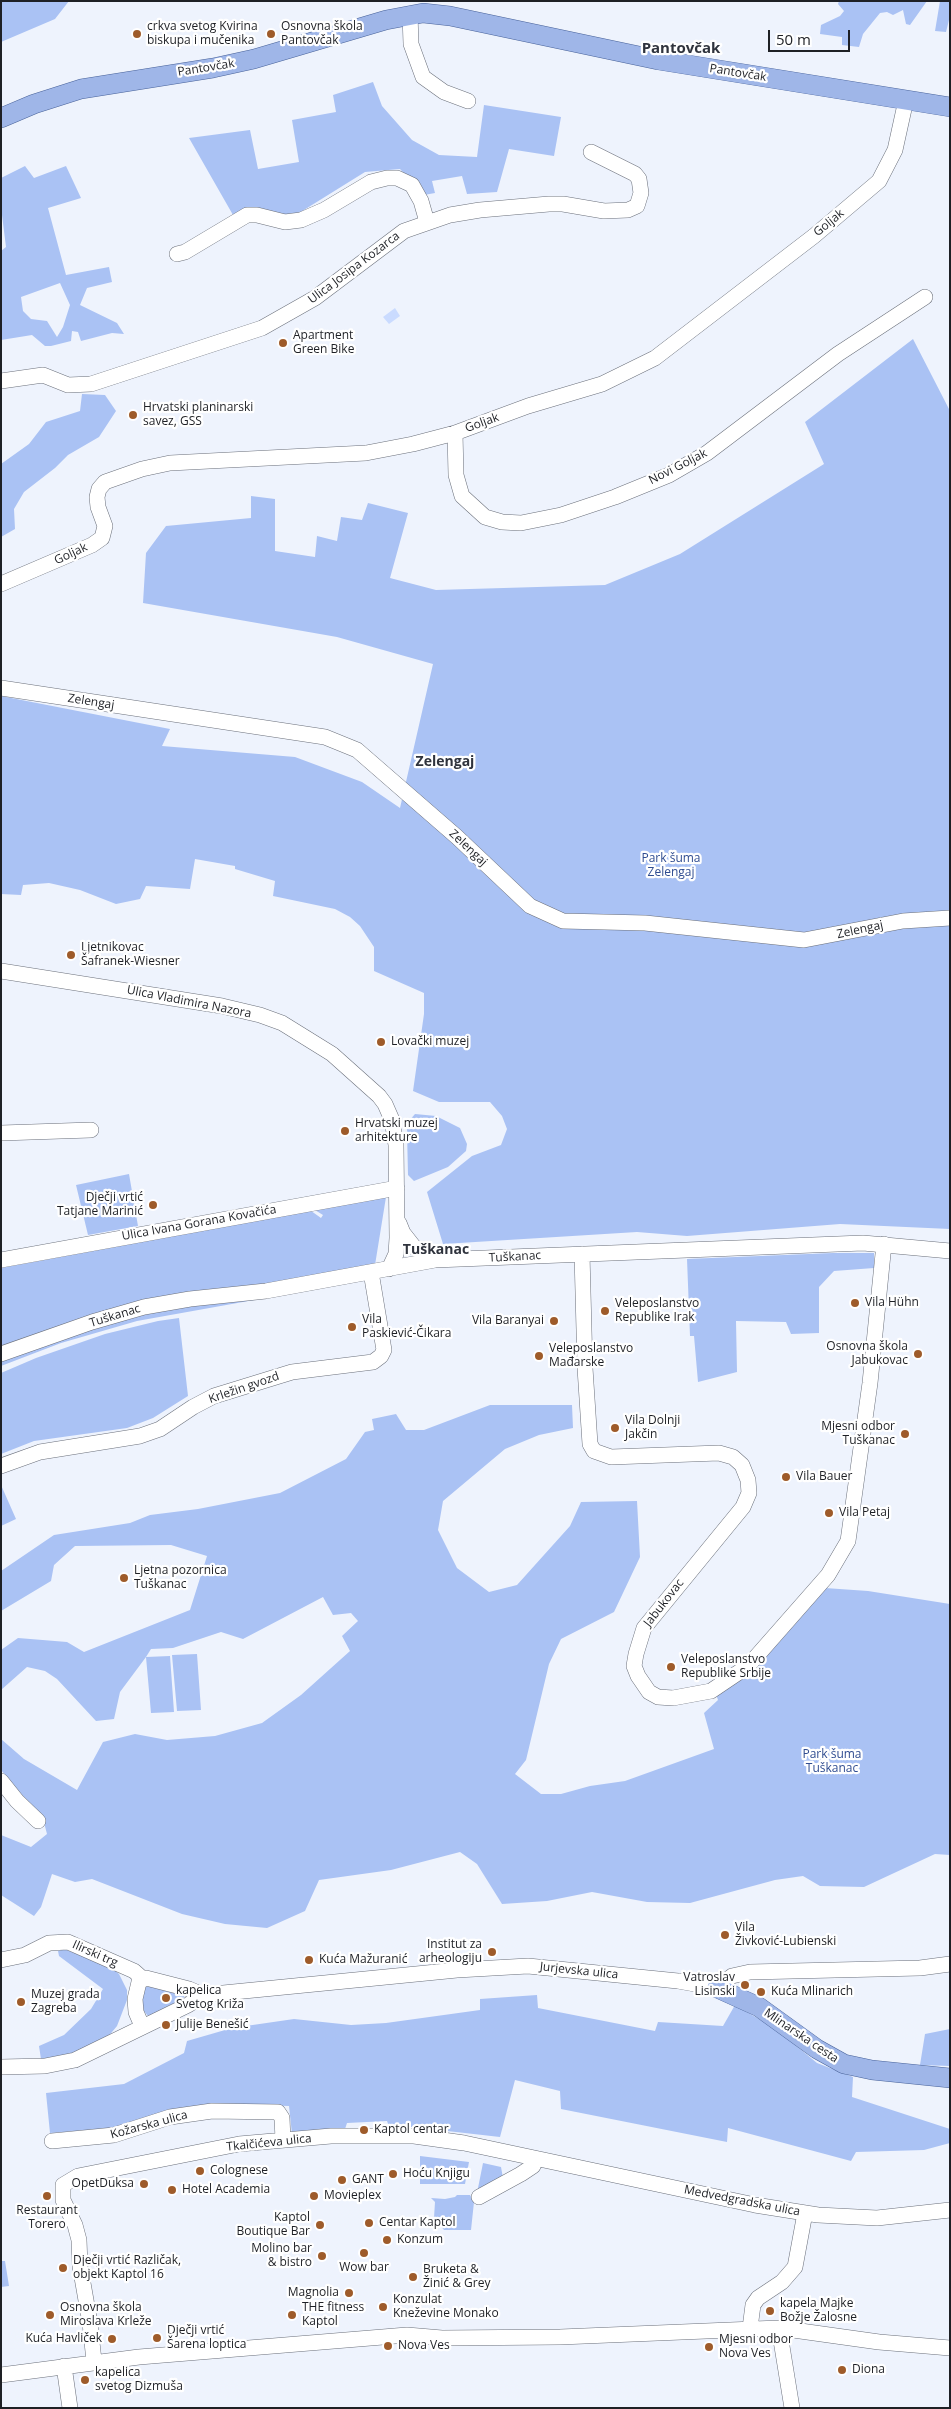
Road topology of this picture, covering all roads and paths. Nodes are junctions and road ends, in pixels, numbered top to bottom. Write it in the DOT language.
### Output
graph roads {
  1 [pos="418,9"];
  2 [pos="906,100"];
  3 [pos="468,101"];
  4 [pos="950,107"];
  5 [pos="1,118"];
  6 [pos="591,152"];
  7 [pos="428,222"];
  8 [pos="177,254"];
  9 [pos="925,297"];
  10 [pos="1,381"];
  11 [pos="455,433"];
  12 [pos="1,584"];
  13 [pos="1,688"];
  14 [pos="950,918"];
  15 [pos="1,971"];
  16 [pos="91,1130"];
  17 [pos="1,1133"];
  18 [pos="397,1188"];
  19 [pos="397,1216"];
  20 [pos="884,1244"];
  21 [pos="950,1251"];
  22 [pos="582,1254"];
  23 [pos="1,1260"];
  24 [pos="435,1260"];
  25 [pos="389,1268"];
  26 [pos="371,1272"];
  27 [pos="1,1354"];
  28 [pos="1,1466"];
  29 [pos="1,1781"];
  30 [pos="38,1821"];
  31 [pos="1,1960"];
  32 [pos="950,1964"];
  33 [pos="143,1978"];
  34 [pos="717,1988"];
  35 [pos="203,1995"];
  36 [pos="142,2026"];
  37 [pos="1,2067"];
  38 [pos="950,2078"];
  39 [pos="283,2140"];
  40 [pos="52,2142"];
  41 [pos="536,2159"];
  42 [pos="479,2197"];
  43 [pos="950,2210"];
  44 [pos="805,2214"];
  45 [pos="750,2328"];
  46 [pos="779,2328"];
  47 [pos="950,2348"];
  48 [pos="94,2361"];
  49 [pos="64,2366"];
  50 [pos="1,2375"];
  51 [pos="70,2408"];
  52 [pos="792,2408"];
  1 -- 2 [label="main road, Pantovčak"];
  1 -- 3 [label="street"];
  1 -- 5 [label="main road, Pantovčak"];
  2 -- 4 [label="main road, Pantovčak"];
  2 -- 11 [label="street, Goljak"];
  6 -- 7 [label="street, Ulica Josipa Kozarca"];
  7 -- 8 [label="street"];
  7 -- 10 [label="street, Ulica Josipa Kozarca"];
  9 -- 11 [label="street, Novi Goljak"];
  11 -- 12 [label="street, Goljak"];
  13 -- 14 [label="street, Zelengaj"];
  15 -- 18 [label="street, Ulica Vladimira Nazora"];
  16 -- 17 [label="street"];
  18 -- 19 [label="street, Ulica Vladimira Nazora"];
  18 -- 23 [label="street, Ulica Ivana Gorana Kovačića"];
  19 -- 24 [label="street, Ulica Vladimira Nazora"];
  19 -- 25 [label="street, Ulica Vladimira Nazora"];
  20 -- 21 [label="street, Tuškanac"];
  20 -- 22 [label="street, Tuškanac"];
  20 -- 22 [label="street, Jabukovac"];
  22 -- 24 [label="street, Tuškanac"];
  24 -- 25 [label="street, Tuškanac"];
  25 -- 26 [label="street, Tuškanac"];
  26 -- 27 [label="street, Tuškanac"];
  26 -- 28 [label="street, Krležin gvozd"];
  29 -- 30 [label="street"];
  31 -- 33 [label="street, Ilirski trg"];
  32 -- 34 [label="street"];
  33 -- 35 [label="street, Ilirski trg"];
  33 -- 36 [label="street"];
  34 -- 35 [label="street, Jurjevska ulica"];
  34 -- 38 [label="main road, Mlinarska cesta"];
  35 -- 36 [label="street"];
  36 -- 37 [label="street"];
  39 -- 40 [label="street, Kožarska ulica"];
  39 -- 41 [label="street, Tkalčićeva ulica"];
  39 -- 48 [label="street, Tkalčićeva ulica"];
  41 -- 42 [label="street"];
  41 -- 44 [label="street, Medvedgradska ulica"];
  43 -- 44 [label="street, Medvedgradska ulica"];
  44 -- 45 [label="street"];
  45 -- 46 [label="street"];
  45 -- 48 [label="street"];
  46 -- 47 [label="street"];
  46 -- 52 [label="street"];
  48 -- 49 [label="street"];
  49 -- 50 [label="street"];
  49 -- 51 [label="street"];
}
